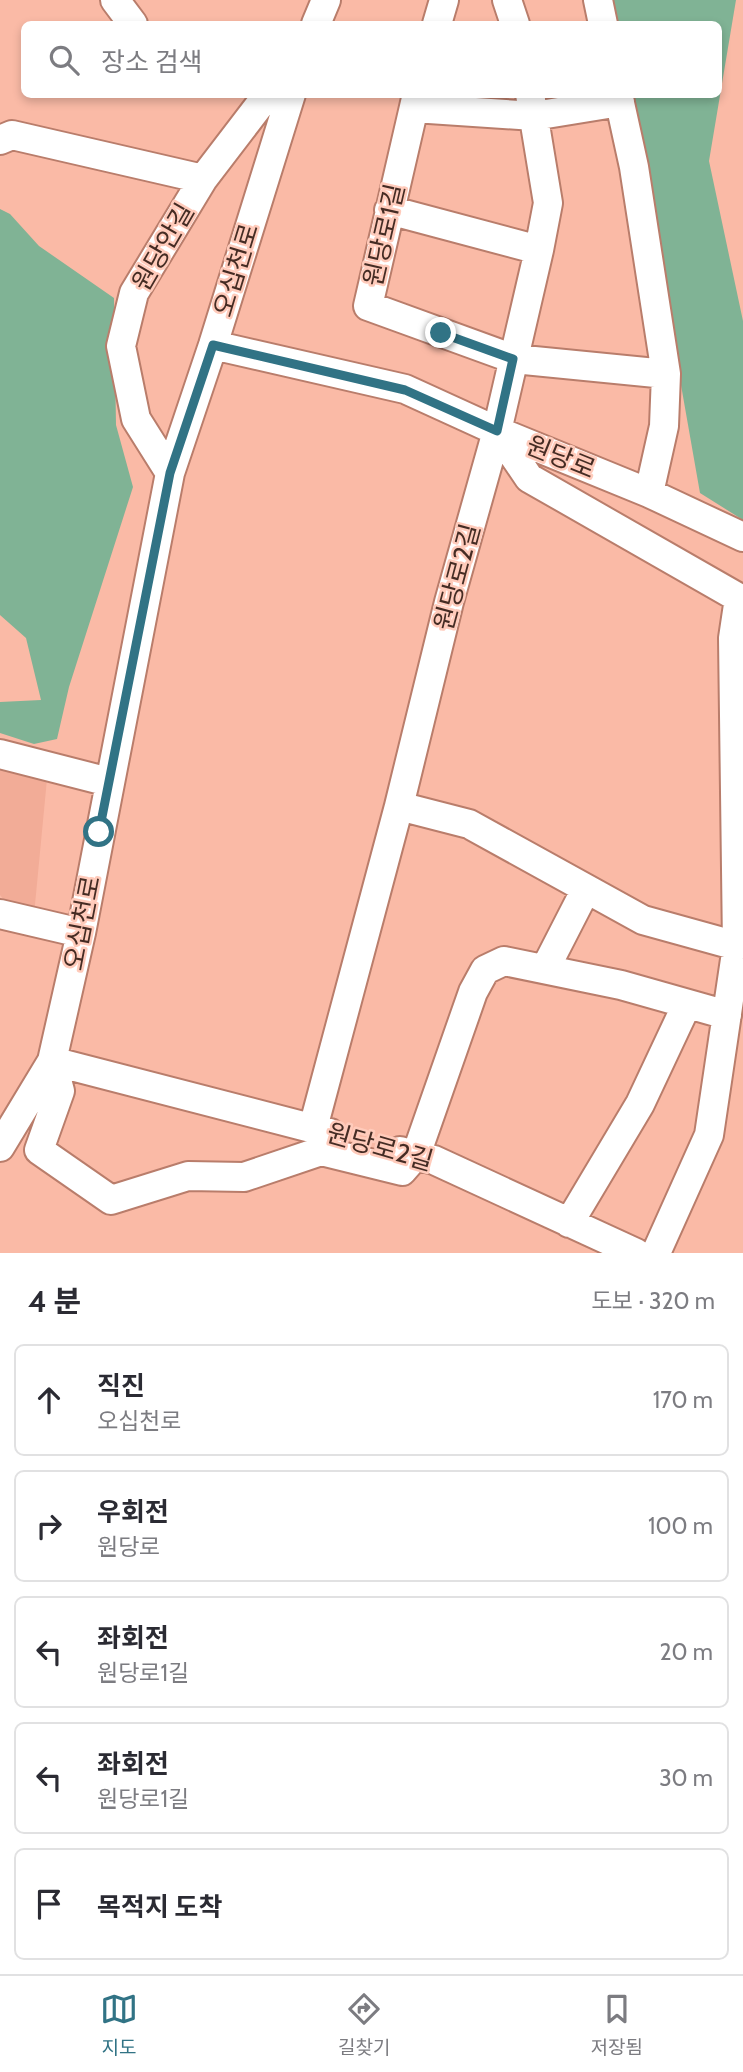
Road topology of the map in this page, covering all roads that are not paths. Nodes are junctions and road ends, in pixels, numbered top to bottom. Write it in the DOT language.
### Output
graph roads {
  1 [pos="115,0"];
  2 [pos="326,0"];
  3 [pos="444,0"];
  4 [pos="507,0"];
  5 [pos="598,0"];
  6 [pos="131,21"];
  7 [pos="317,21"];
  8 [pos="438,21"];
  9 [pos="514,21"];
  10 [pos="602,21"];
  11 [pos="265,98"];
  12 [pos="290,98"];
  13 [pos="619,98"];
  14 [pos="416,101"];
  15 [pos="532,105"];
  16 [pos="0,140"];
  17 [pos="203,179"];
  18 [pos="389,210"];
  19 [pos="539,250"];
  20 [pos="213,345"];
  21 [pos="513,359"];
  22 [pos="666,374"];
  23 [pos="497,431"];
  24 [pos="170,473"];
  25 [pos="649,494"];
  26 [pos="743,537"];
  27 [pos="0,754"];
  28 [pos="109,782"];
  29 [pos="399,806"];
  30 [pos="586,889"];
  31 [pos="0,914"];
  32 [pos="80,933"];
  33 [pos="737,946"];
  34 [pos="545,969"];
  35 [pos="687,1004"];
  36 [pos="727,1016"];
  37 [pos="52,1061"];
  38 [pos="313,1128"];
  39 [pos="0,1147"];
  40 [pos="416,1155"];
  41 [pos="569,1223"];
  42 [pos="636,1253"];
  43 [pos="656,1253"];
  1 -- 6 [label="street"];
  2 -- 7 [label="street"];
  3 -- 8 [label="street"];
  4 -- 9 [label="street"];
  5 -- 10 [label="street"];
  11 -- 17 [label="street, 원당안길"];
  12 -- 20 [label="street, 오십천로"];
  13 -- 15 [label="street"];
  13 -- 22 [label="street"];
  14 -- 15 [label="street"];
  14 -- 18 [label="street, 원당로1길"];
  15 -- 19 [label="street"];
  16 -- 17 [label="street, 원당안길"];
  17 -- 24 [label="street, 원당안길"];
  18 -- 19 [label="street"];
  18 -- 21 [label="street, 원당로1길"];
  19 -- 21 [label="street"];
  20 -- 23 [label="street, 원당로"];
  20 -- 24 [label="street, 오십천로"];
  21 -- 22 [label="street, 원당로1길"];
  21 -- 23 [label="street"];
  22 -- 25 [label="street"];
  23 -- 25 [label="street, 원당로"];
  23 -- 29 [label="street, 원당로2길"];
  23 -- 33 [label="street"];
  24 -- 28 [label="street, 오십천로"];
  25 -- 26 [label="street, 원당로"];
  27 -- 28 [label="street"];
  28 -- 32 [label="street, 오십천로"];
  29 -- 30 [label="street"];
  29 -- 38 [label="street, 원당로2길"];
  30 -- 33 [label="street"];
  30 -- 34 [label="street"];
  31 -- 32 [label="street"];
  32 -- 37 [label="street, 오십천로"];
  33 -- 36 [label="street"];
  34 -- 35 [label="street"];
  34 -- 40 [label="street"];
  35 -- 36 [label="street"];
  35 -- 41 [label="street"];
  36 -- 43 [label="street"];
  37 -- 38 [label="street"];
  37 -- 39 [label="street, 오십천로"];
  37 -- 40 [label="street"];
  38 -- 40 [label="street, 원당로2길"];
  40 -- 41 [label="street, 원당로2길"];
  41 -- 42 [label="street, 원당로2길"];
}
